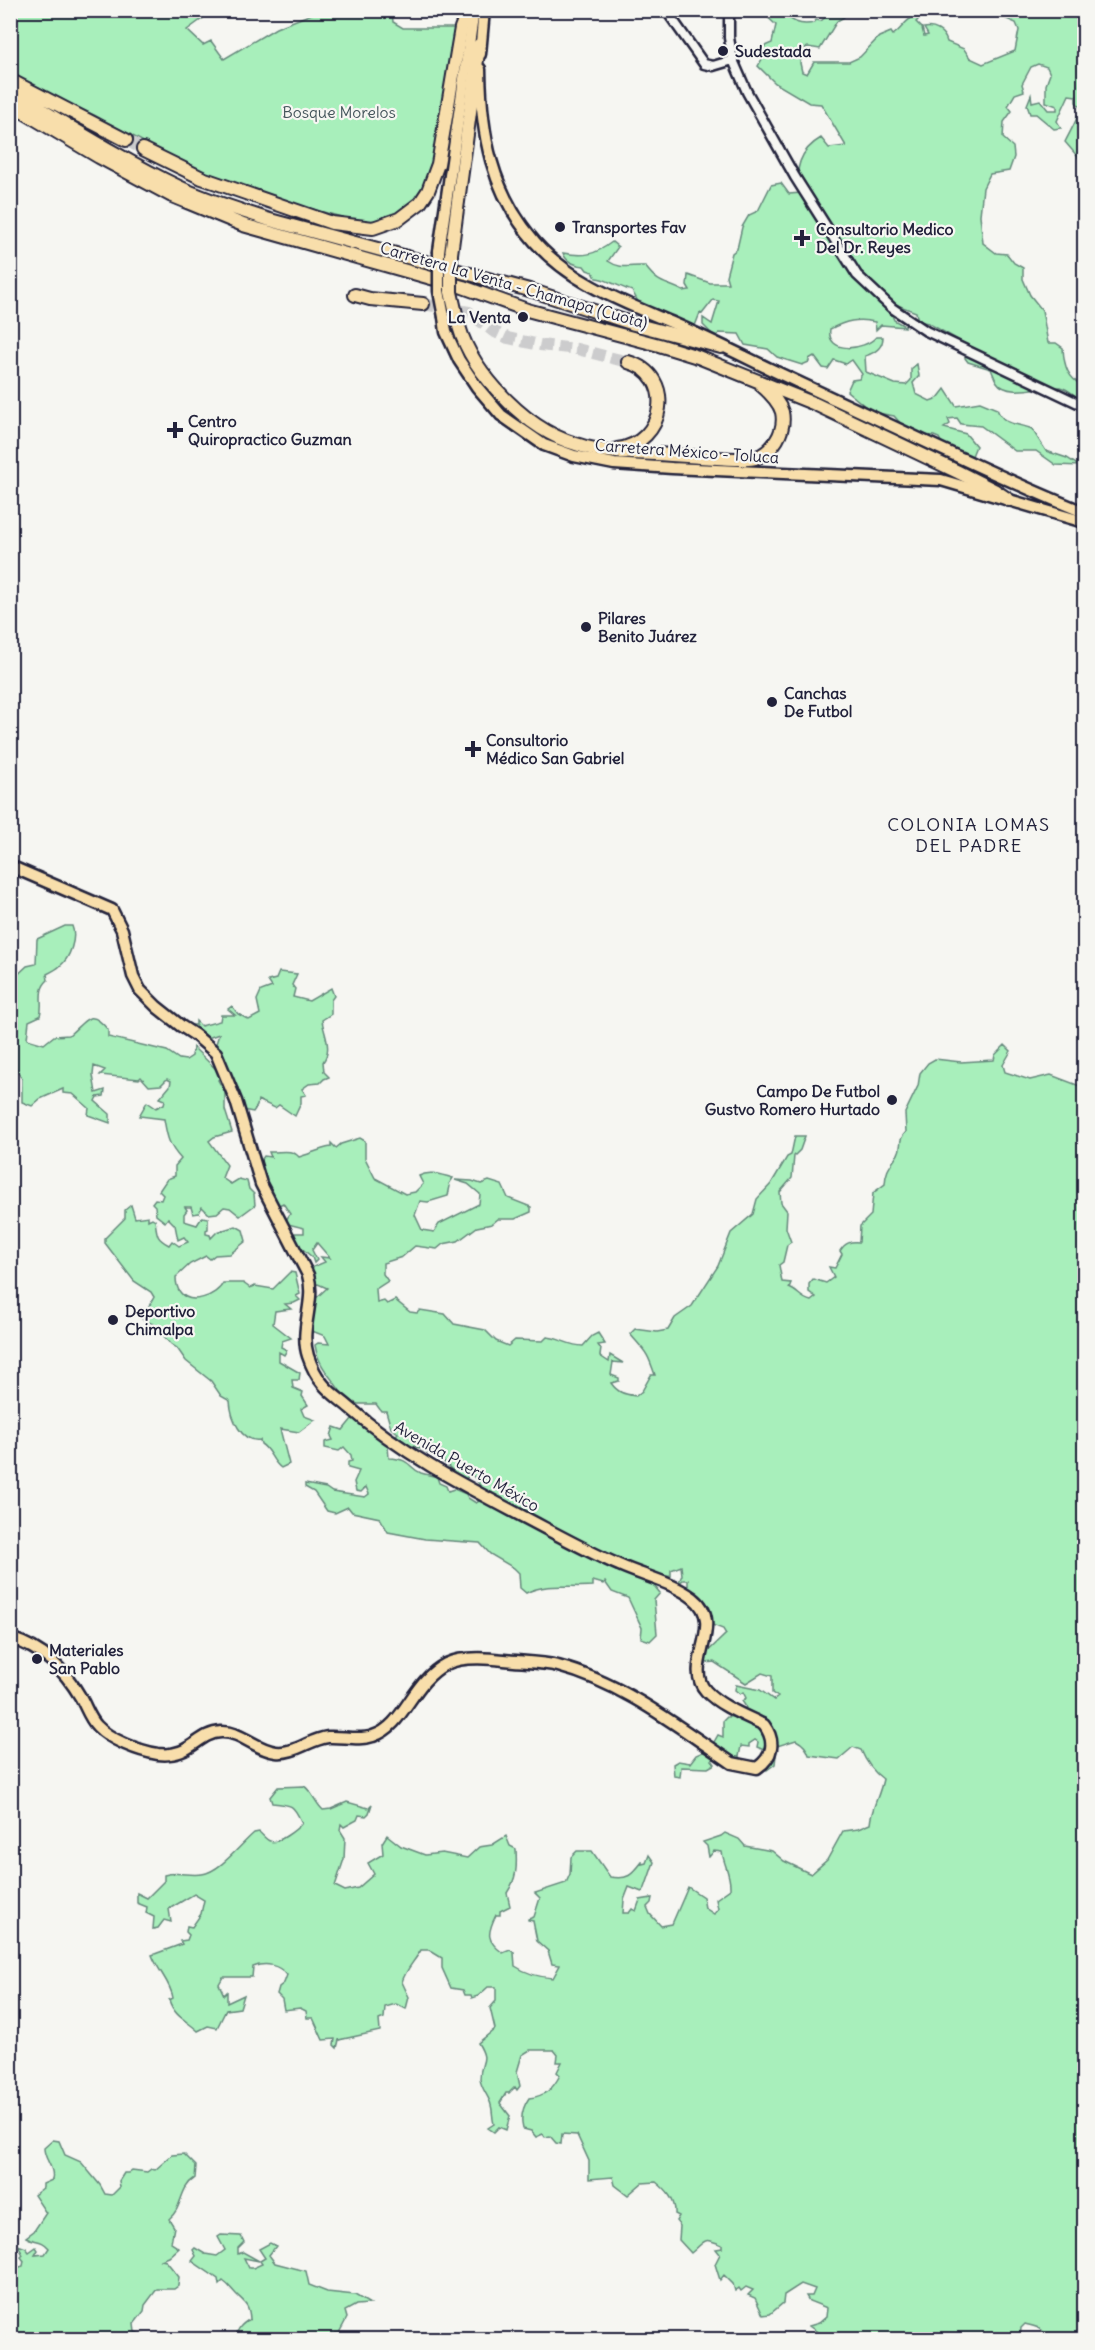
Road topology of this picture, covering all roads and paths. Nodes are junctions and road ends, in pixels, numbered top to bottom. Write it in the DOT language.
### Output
graph roads {
  1 [pos="468,10"];
  2 [pos="474,10"];
  3 [pos="484,10"];
  4 [pos="666,10"];
  5 [pos="729,10"];
  6 [pos="479,45"];
  7 [pos="733,60"];
  8 [pos="10,80"];
  9 [pos="10,91"];
  10 [pos="10,104"];
  11 [pos="126,140"];
  12 [pos="143,149"];
  13 [pos="445,252"];
  14 [pos="355,295"];
  15 [pos="423,304"];
  16 [pos="721,346"];
  17 [pos="628,362"];
  18 [pos="755,379"];
  19 [pos="1084,406"];
  20 [pos="604,450"];
  21 [pos="1008,500"];
  22 [pos="1084,512"];
  23 [pos="1084,522"];
  24 [pos="10,866"];
  25 [pos="10,1638"];
  1 -- 12 [label="highway"];
  2 -- 13 [label="main road, Carretera México - Toluca"];
  3 -- 6 [label="main road"];
  4 -- 7 [label="street"];
  5 -- 7 [label="street"];
  6 -- 13 [label="highway"];
  6 -- 16 [label="main road"];
  7 -- 19 [label="street"];
  8 -- 11 [label="highway"];
  9 -- 16 [label="highway, Carretera La Venta - Chamapa (Cuota)"];
  10 -- 18 [label="highway, Carretera La Venta - Chamapa (Cuota)"];
  13 -- 20 [label="highway, bridge"];
  13 -- 21 [label="main road, Carretera México - Toluca, bridge"];
  14 -- 15 [label="highway"];
  16 -- 22 [label="main road"];
  17 -- 20 [label="highway"];
  18 -- 20 [label="highway"];
  18 -- 21 [label="highway, Carretera La Venta - Chamapa (Cuota)"];
  21 -- 23 [label="main road, Carretera México - Toluca"];
  24 -- 25 [label="main road, Avenida Puerto México"];
}
